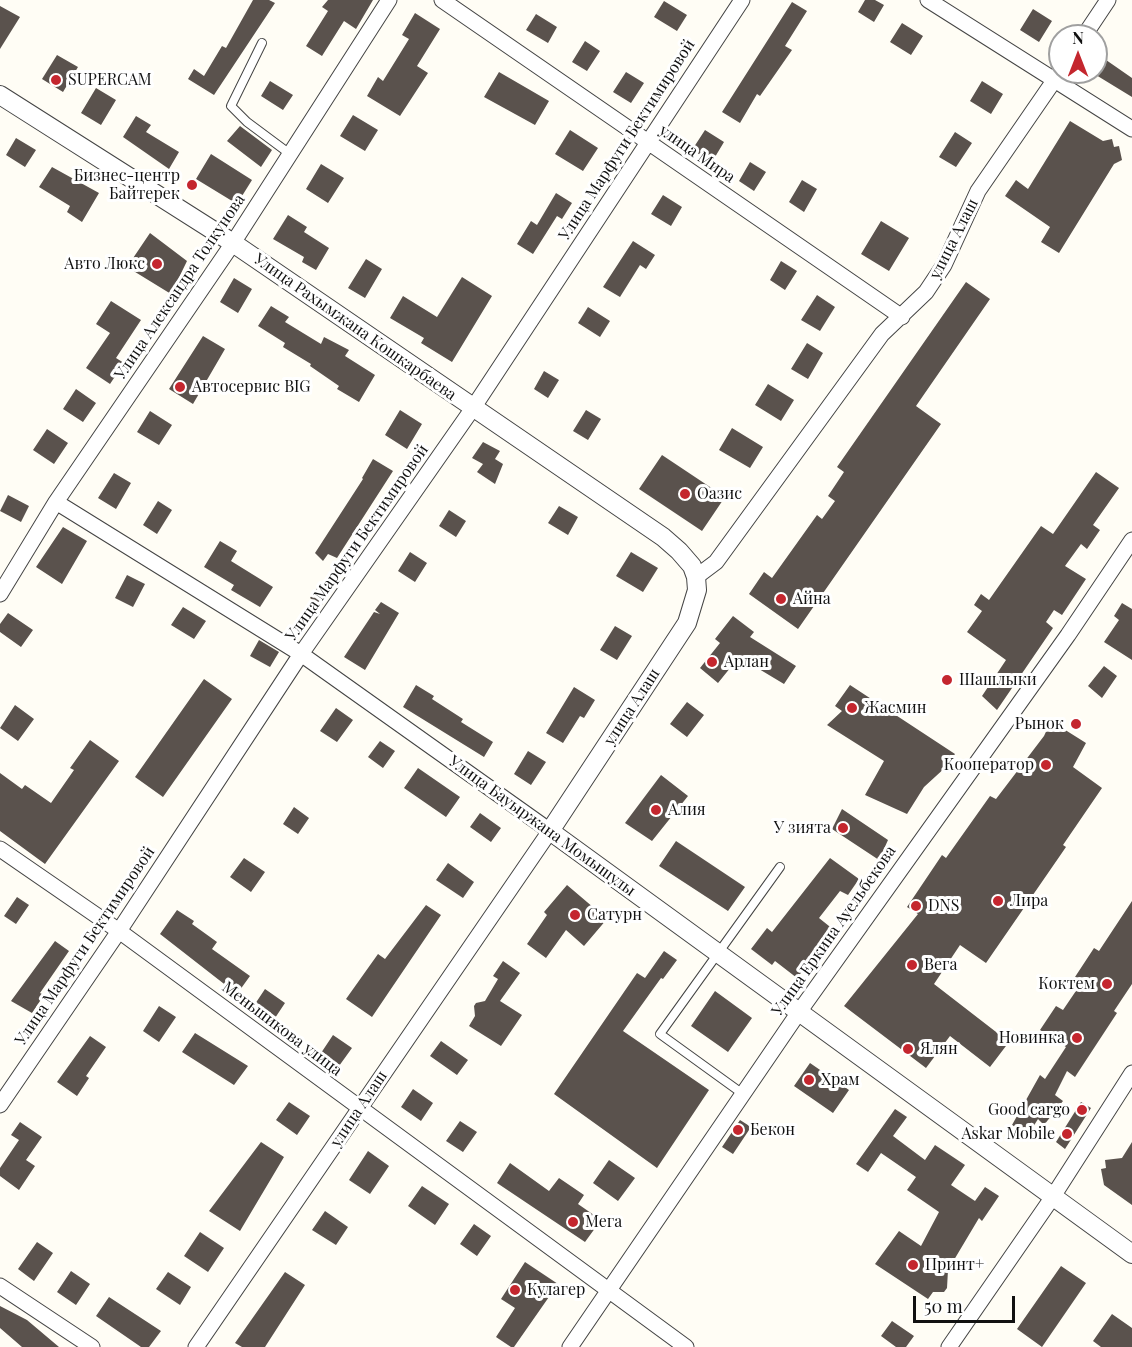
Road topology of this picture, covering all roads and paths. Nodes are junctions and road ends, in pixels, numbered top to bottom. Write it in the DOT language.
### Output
graph roads {
  1 [pos="389,0"];
  2 [pos="442,0"];
  3 [pos="742,0"];
  4 [pos="928,0"];
  5 [pos="1108,0"];
  6 [pos="1092,24"];
  7 [pos="262,43"];
  8 [pos="1048,72"];
  9 [pos="1052,84"];
  10 [pos="1067,84"];
  11 [pos="0,95"];
  12 [pos="1132,129"];
  13 [pos="647,141"];
  14 [pos="290,154"];
  15 [pos="233,243"];
  16 [pos="882,303"];
  17 [pos="902,317"];
  18 [pos="882,334"];
  19 [pos="473,408"];
  20 [pos="56,502"];
  21 [pos="1132,540"];
  22 [pos="696,577"];
  23 [pos="0,594"];
  24 [pos="301,654"];
  25 [pos="550,831"];
  26 [pos="0,849"];
  27 [pos="780,867"];
  28 [pos="119,931"];
  29 [pos="717,952"];
  30 [pos="799,1012"];
  31 [pos="1132,1073"];
  32 [pos="743,1094"];
  33 [pos="0,1105"];
  34 [pos="358,1108"];
  35 [pos="1052,1198"];
  36 [pos="1132,1254"];
  37 [pos="0,1286"];
  38 [pos="610,1290"];
  39 [pos="92,1347"];
  40 [pos="196,1347"];
  41 [pos="570,1347"];
  42 [pos="686,1347"];
  43 [pos="949,1347"];
  1 -- 14 [label="street, Улица Александра Толкунова"];
  2 -- 13 [label="street, улица Мира"];
  3 -- 13 [label="street, Улица Марфуги Бектимировой"];
  4 -- 8 [label="street"];
  5 -- 6 [label="street"];
  7 -- 14 [label="lane"];
  9 -- 17 [label="street, улица Алаш"];
  10 -- 12 [label="street"];
  11 -- 15 [label="street, Улица Рахымжана Кошкарбаева"];
  13 -- 16 [label="street, улица Мира"];
  13 -- 19 [label="street, Улица Марфуги Бектимировой"];
  14 -- 15 [label="street, Улица Александра Толкунова"];
  15 -- 19 [label="street, Улица Рахымжана Кошкарбаева"];
  15 -- 20 [label="street, Улица Александра Толкунова"];
  16 -- 17 [label="street, улица Мира"];
  16 -- 18 [label="street"];
  17 -- 18 [label="street, улица Алаш"];
  18 -- 22 [label="street, улица Алаш"];
  19 -- 22 [label="street, Улица Рахымжана Кошкарбаева"];
  19 -- 24 [label="street, Улица Марфуги Бектимировой"];
  20 -- 23 [label="street, Улица Александра Толкунова"];
  20 -- 24 [label="street, Улица Бауыржана Момышулы"];
  21 -- 30 [label="street, Улица Еркина Ауельбекова"];
  22 -- 25 [label="street, улица Алаш"];
  24 -- 25 [label="street, Улица Бауыржана Момышулы"];
  24 -- 28 [label="street, Улица Марфуги Бектимировой"];
  25 -- 29 [label="street, Улица Бауыржана Момышулы"];
  25 -- 34 [label="street, улица Алаш"];
  26 -- 28 [label="street, Меньшикова улица"];
  27 -- 29 [label="lane"];
  28 -- 33 [label="street, Улица Марфуги Бектимировой"];
  28 -- 34 [label="street, Меньшикова улица"];
  29 -- 30 [label="street, Улица Бауыржана Момышулы"];
  29 -- 32 [label="lane"];
  30 -- 32 [label="street, Улица Еркина Ауельбекова"];
  30 -- 35 [label="street, Улица Бауыржана Момышулы"];
  31 -- 35 [label="street"];
  32 -- 38 [label="street, Улица Еркина Ауельбекова"];
  34 -- 38 [label="street, Меньшикова улица"];
  34 -- 40 [label="street, улица Алаш"];
  35 -- 36 [label="street, Улица Бауыржана Момышулы"];
  35 -- 43 [label="street"];
  37 -- 39 [label="street"];
  38 -- 41 [label="street, Улица Еркина Ауельбекова"];
  38 -- 42 [label="street, Меньшикова улица"];
}
